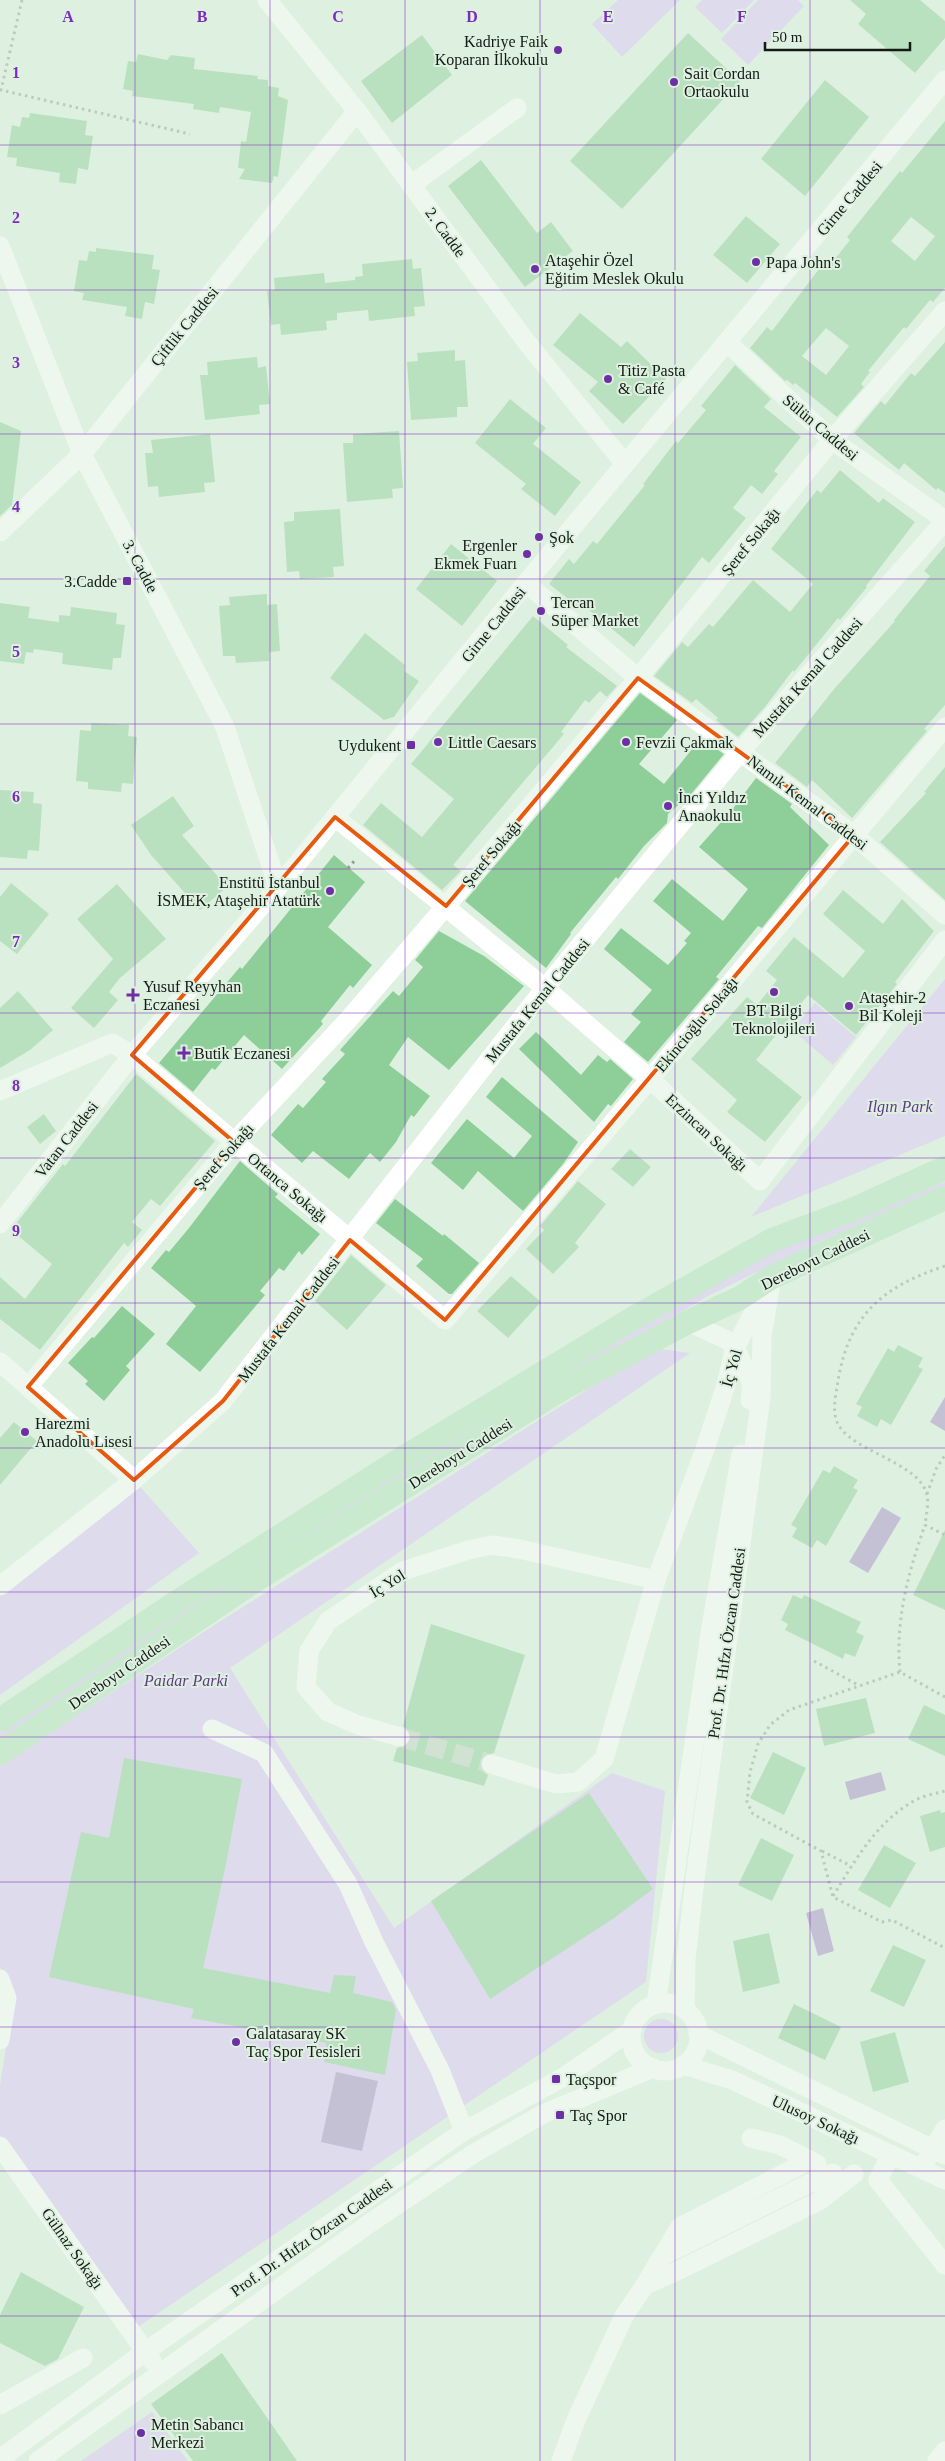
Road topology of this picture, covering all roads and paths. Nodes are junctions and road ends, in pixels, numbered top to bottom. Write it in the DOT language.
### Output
graph roads {
  1 [pos="22,0"];
  2 [pos="267,0"];
  3 [pos="945,80"];
  4 [pos="517,108"];
  5 [pos="357,111"];
  6 [pos="190,134"];
  7 [pos="411,185"];
  8 [pos="0,246"];
  9 [pos="945,311"];
  10 [pos="728,343"];
  11 [pos="832,440"];
  12 [pos="82,454"];
  13 [pos="626,464"];
  14 [pos="945,521"];
  15 [pos="0,532"];
  16 [pos="526,583"];
  17 [pos="638,678"];
  18 [pos="945,727"];
  19 [pos="741,751"];
  20 [pos="335,817"];
  21 [pos="854,835"];
  22 [pos="360,854"];
  23 [pos="348,868"];
  24 [pos="278,887"];
  25 [pos="446,906"];
  26 [pos="945,915"];
  27 [pos="945,940"];
  28 [pos="545,988"];
  29 [pos="132,1055"];
  30 [pos="650,1079"];
  31 [pos="0,1091"];
  32 [pos="234,1142"];
  33 [pos="945,1168"];
  34 [pos="945,1198"];
  35 [pos="0,1224"];
  36 [pos="350,1240"];
  37 [pos="945,1266"];
  38 [pos="772,1278"];
  39 [pos="444,1320"];
  40 [pos="688,1322"];
  41 [pos="735,1348"];
  42 [pos="0,1362"];
  43 [pos="28,1387"];
  44 [pos="945,1455"];
  45 [pos="134,1480"];
  46 [pos="927,1494"];
  47 [pos="925,1525"];
  48 [pos="945,1535"];
  49 [pos="656,1580"];
  50 [pos="0,1586"];
  51 [pos="814,1661"];
  52 [pos="900,1672"];
  53 [pos="860,1686"];
  54 [pos="945,1697"];
  55 [pos="0,1720"];
  56 [pos="212,1729"];
  57 [pos="400,1736"];
  58 [pos="0,1753"];
  59 [pos="491,1764"];
  60 [pos="945,1791"];
  61 [pos="821,1851"];
  62 [pos="851,1866"];
  63 [pos="833,1897"];
  64 [pos="945,1948"];
  65 [pos="0,1979"];
  66 [pos="656,2004"];
  67 [pos="685,2010"];
  68 [pos="632,2030"];
  69 [pos="698,2034"];
  70 [pos="0,2040"];
  71 [pos="683,2065"];
  72 [pos="653,2068"];
  73 [pos="945,2129"];
  74 [pos="464,2131"];
  75 [pos="751,2138"];
  76 [pos="0,2146"];
  77 [pos="939,2152"];
  78 [pos="891,2154"];
  79 [pos="810,2160"];
  80 [pos="922,2168"];
  81 [pos="833,2174"];
  82 [pos="854,2174"];
  83 [pos="878,2180"];
  84 [pos="945,2180"];
  85 [pos="662,2256"];
  86 [pos="945,2265"];
  87 [pos="645,2284"];
  88 [pos="146,2351"];
  89 [pos="83,2358"];
  90 [pos="159,2373"];
  91 [pos="0,2405"];
  92 [pos="945,2451"];
  93 [pos="0,2460"];
  94 [pos="38,2461"];
  95 [pos="562,2461"];
  96 [pos="937,2461"];
  1 -- 6 [label="path"];
  2 -- 5 [label="street, 2. Cadde"];
  3 -- 10 [label="street, Girne Caddesi"];
  4 -- 7 [label="street"];
  5 -- 7 [label="street, 2. Cadde"];
  5 -- 12 [label="street, Çiftlik Caddesi"];
  7 -- 13 [label="street, 2. Cadde"];
  8 -- 12 [label="street, 3. Cadde"];
  9 -- 11 [label="street, Şeref Sokağı"];
  10 -- 11 [label="street, Sülün Caddesi"];
  10 -- 13 [label="street, Girne Caddesi"];
  11 -- 14 [label="street, Sülün Caddesi"];
  11 -- 17 [label="street, Şeref Sokağı"];
  12 -- 15 [label="street, Çiftlik Caddesi"];
  12 -- 24 [label="street, 3. Cadde"];
  13 -- 16 [label="street, Girne Caddesi"];
  14 -- 19 [label="street, Mustafa Kemal Caddesi"];
  16 -- 17 [label="street, Namık Kemal Caddesi"];
  16 -- 20 [label="street, Girne Caddesi"];
  17 -- 19 [label="street, Namık Kemal Caddesi"];
  17 -- 25 [label="street, Şeref Sokağı"];
  18 -- 21 [label="street, Ekincioğlu Sokağı"];
  19 -- 21 [label="street, Namık Kemal Caddesi"];
  19 -- 28 [label="street, Mustafa Kemal Caddesi"];
  20 -- 24 [label="street, Girne Caddesi"];
  20 -- 25 [label="street, Erzincan Sokağı"];
  21 -- 26 [label="street, Namık Kemal Caddesi"];
  21 -- 30 [label="street, Ekincioğlu Sokağı"];
  22 -- 23 [label="path"];
  24 -- 29 [label="street, Girne Caddesi"];
  25 -- 28 [label="street, Erzincan Sokağı"];
  25 -- 32 [label="street, Şeref Sokağı"];
  27 -- 30 [label="street, Erzincan Sokağı"];
  28 -- 30 [label="street, Erzincan Sokağı"];
  28 -- 36 [label="street, Mustafa Kemal Caddesi"];
  29 -- 31 [label="street"];
  29 -- 32 [label="street, Ortanca Sokağı"];
  29 -- 35 [label="street, Vatan Caddesi"];
  30 -- 39 [label="street, Ekincioğlu Sokağı"];
  32 -- 36 [label="street, Ortanca Sokağı"];
  32 -- 43 [label="street, Şeref Sokağı"];
  33 -- 55 [label="main road, Dereboyu Caddesi"];
  34 -- 38 [label="main road, Dereboyu Caddesi"];
  36 -- 39 [label="street, Ortanca Sokağı"];
  36 -- 45 [label="street, Mustafa Kemal Caddesi"];
  37 -- 46 [label="path"];
  38 -- 40 [label="main road, Dereboyu Caddesi"];
  38 -- 41 [label="street, İç Yol"];
  38 -- 67 [label="street, Prof. Dr. Hıfzı Özcan Caddesi"];
  40 -- 41 [label="street"];
  40 -- 58 [label="main road, Dereboyu Caddesi"];
  41 -- 49 [label="street, İç Yol"];
  41 -- 66 [label="street, Prof. Dr. Hıfzı Özcan Caddesi"];
  42 -- 43 [label="street"];
  43 -- 45 [label="street"];
  44 -- 46 [label="path"];
  45 -- 50 [label="street, Mustafa Kemal Caddesi"];
  46 -- 47 [label="path"];
  47 -- 48 [label="path"];
  47 -- 52 [label="path"];
  49 -- 57 [label="street, İç Yol"];
  49 -- 59 [label="street, İç Yol"];
  51 -- 53 [label="path"];
  52 -- 53 [label="path"];
  52 -- 54 [label="path"];
  53 -- 61 [label="path"];
  56 -- 74 [label="street"];
  60 -- 62 [label="path"];
  61 -- 62 [label="path"];
  61 -- 63 [label="path"];
  62 -- 63 [label="path"];
  63 -- 64 [label="path"];
  65 -- 70 [label="street"];
  66 -- 67 [label="street"];
  66 -- 68 [label="street, Prof. Dr. Hıfzı Özcan Caddesi"];
  67 -- 69 [label="street"];
  68 -- 72 [label="street"];
  68 -- 74 [label="street, Prof. Dr. Hıfzı Özcan Caddesi"];
  69 -- 71 [label="street"];
  69 -- 77 [label="street, Ulusoy Sokağı"];
  71 -- 72 [label="street, Prof. Dr. Hıfzı Özcan Caddesi"];
  71 -- 78 [label="street, Ulusoy Sokağı"];
  72 -- 90 [label="street, Prof. Dr. Hıfzı Özcan Caddesi"];
  73 -- 77 [label="street"];
  74 -- 88 [label="street, Prof. Dr. Hıfzı Özcan Caddesi"];
  75 -- 79 [label="street"];
  76 -- 88 [label="street, Gülnaz Sokağı"];
  77 -- 80 [label="street"];
  78 -- 80 [label="street, Ulusoy Sokağı"];
  78 -- 83 [label="street"];
  79 -- 81 [label="street"];
  79 -- 85 [label="street"];
  80 -- 84 [label="street, Ulusoy Sokağı"];
  81 -- 82 [label="street"];
  81 -- 85 [label="street"];
  82 -- 83 [label="street"];
  82 -- 87 [label="street"];
  83 -- 86 [label="street"];
  85 -- 87 [label="street"];
  87 -- 95 [label="street"];
  88 -- 90 [label="street, Gülnaz Sokağı"];
  88 -- 93 [label="street, Prof. Dr. Hıfzı Özcan Caddesi"];
  89 -- 91 [label="street"];
  90 -- 94 [label="street, Prof. Dr. Hıfzı Özcan Caddesi"];
  92 -- 96 [label="street"];
}
